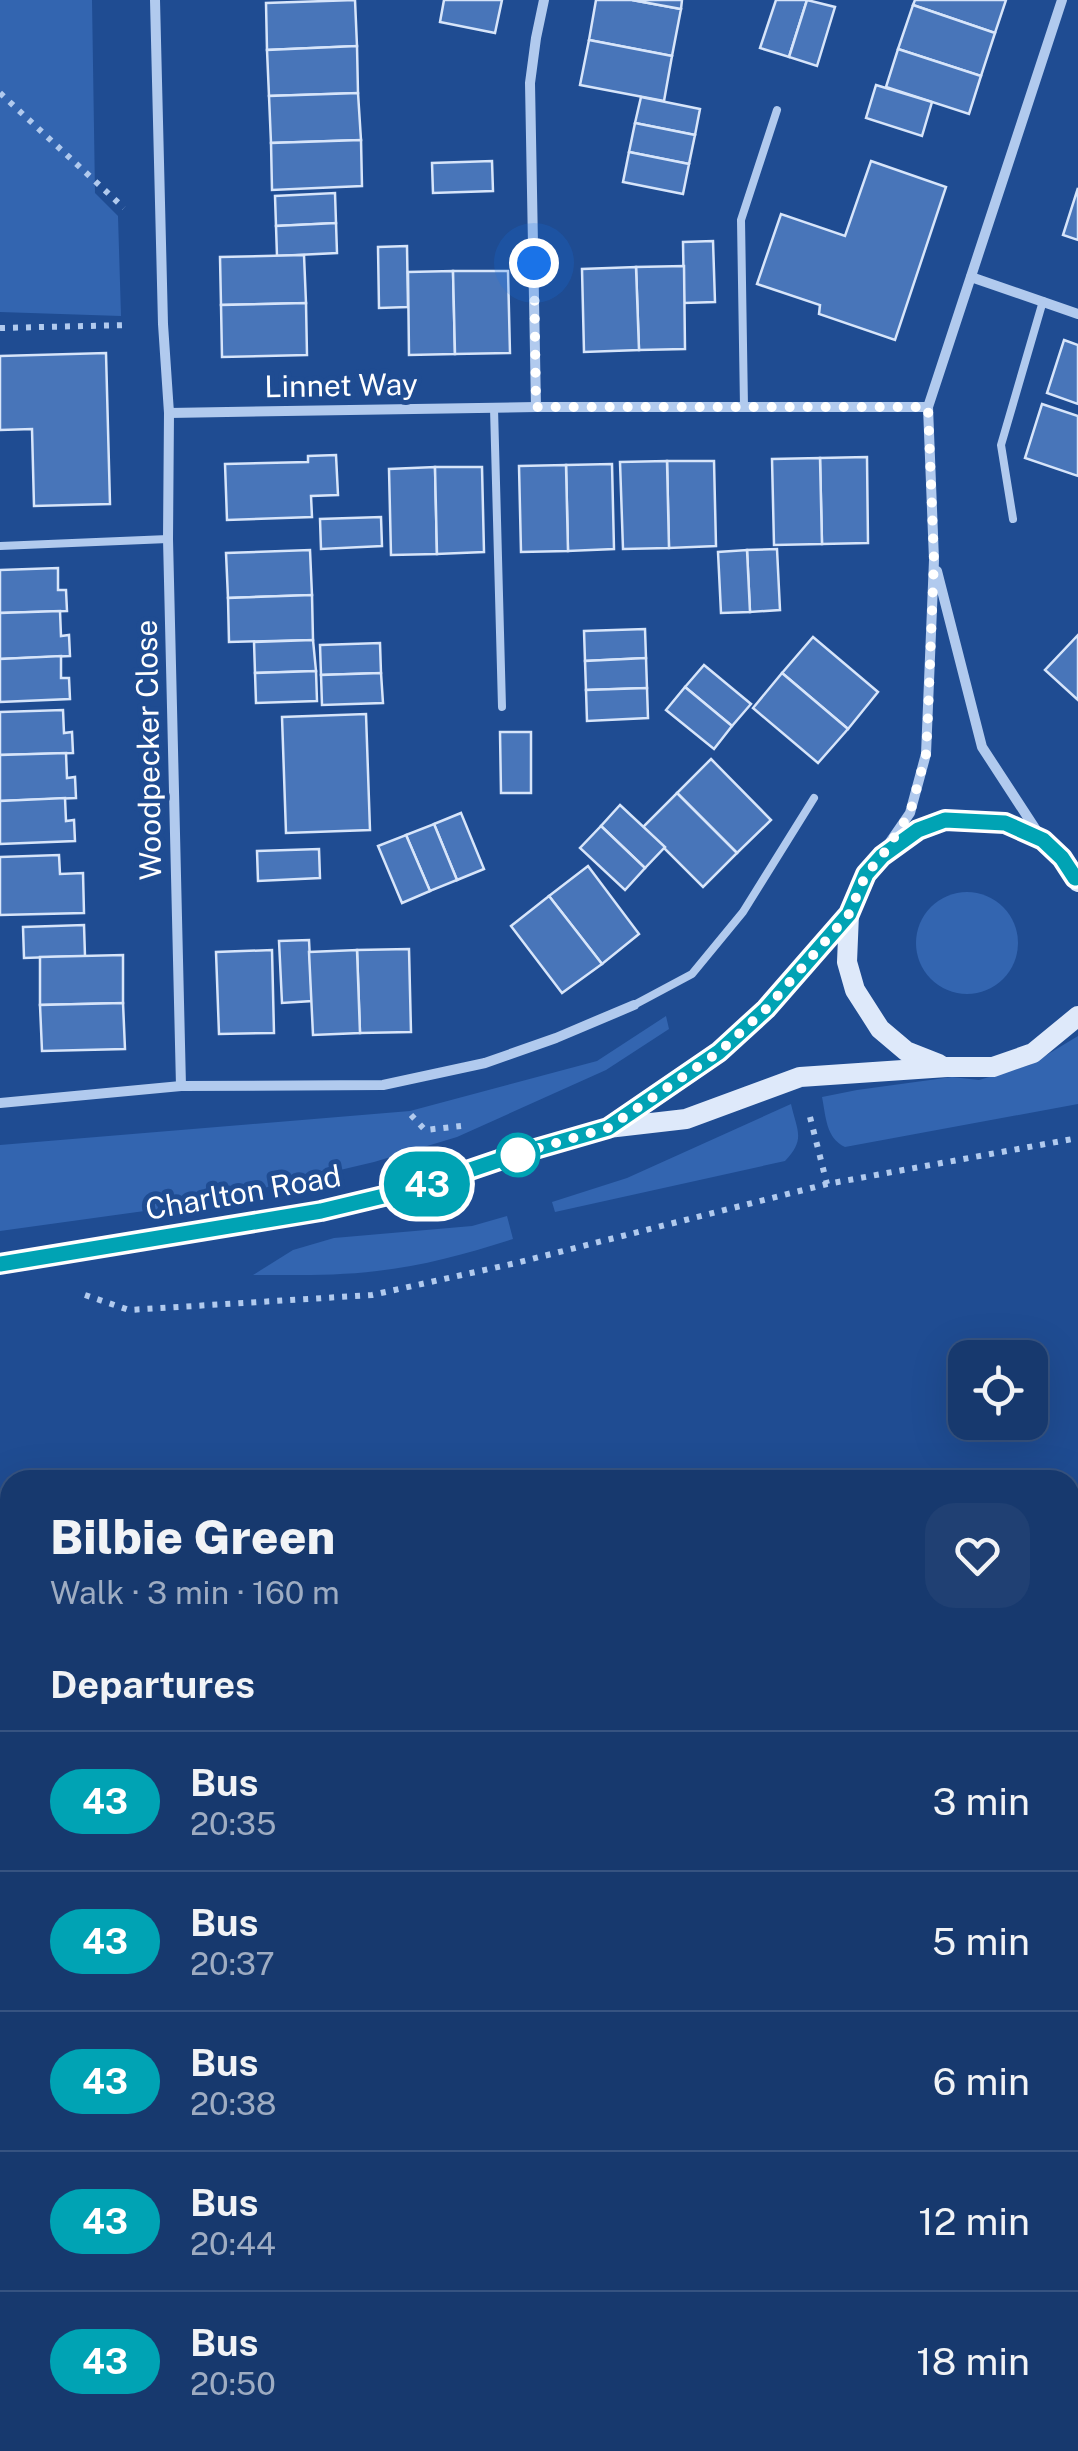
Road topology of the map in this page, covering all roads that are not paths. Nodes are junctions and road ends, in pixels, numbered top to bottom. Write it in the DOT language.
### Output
graph roads {
  1 [pos="155,0"];
  2 [pos="544,0"];
  3 [pos="1062,0"];
  4 [pos="776,110"];
  5 [pos="971,277"];
  6 [pos="1043,302"];
  7 [pos="1078,314"];
  8 [pos="536,407"];
  9 [pos="744,407"];
  10 [pos="928,407"];
  11 [pos="494,408"];
  12 [pos="168,412"];
  13 [pos="1013,519"];
  14 [pos="168,539"];
  15 [pos="0,546"];
  16 [pos="934,560"];
  17 [pos="502,707"];
  18 [pos="814,798"];
  19 [pos="1043,840"];
  20 [pos="882,856"];
  21 [pos="1070,861"];
  22 [pos="1078,882"];
  23 [pos="849,914"];
  24 [pos="634,1005"];
  25 [pos="1076,1013"];
  26 [pos="947,1067"];
  27 [pos="181,1086"];
  28 [pos="0,1103"];
  29 [pos="608,1128"];
  30 [pos="0,1264"];
  1 -- 12 [label="street"];
  2 -- 8 [label="street"];
  3 -- 5 [label="street"];
  4 -- 9 [label="lane"];
  5 -- 6 [label="street"];
  5 -- 10 [label="street"];
  6 -- 7 [label="street"];
  6 -- 13 [label="lane"];
  8 -- 9 [label="street, Linnet Way"];
  8 -- 11 [label="street, Linnet Way"];
  9 -- 10 [label="street, Linnet Way"];
  10 -- 16 [label="street"];
  11 -- 12 [label="street, Linnet Way"];
  11 -- 17 [label="lane"];
  12 -- 14 [label="street, Woodpecker Close"];
  14 -- 15 [label="lane"];
  14 -- 27 [label="street, Woodpecker Close"];
  16 -- 19 [label="street"];
  16 -- 20 [label="street"];
  18 -- 24 [label="lane"];
  19 -- 20 [label="street, Charlton Road"];
  19 -- 21 [label="street, Charlton Road"];
  20 -- 23 [label="street, Charlton Road"];
  21 -- 22 [label="street, Charlton Road"];
  23 -- 26 [label="street, Charlton Road"];
  23 -- 29 [label="street, Charlton Road"];
  24 -- 27 [label="street"];
  25 -- 26 [label="street, Charlton Road"];
  26 -- 29 [label="street, Charlton Road"];
  27 -- 28 [label="street"];
  29 -- 30 [label="street, Charlton Road"];
}
